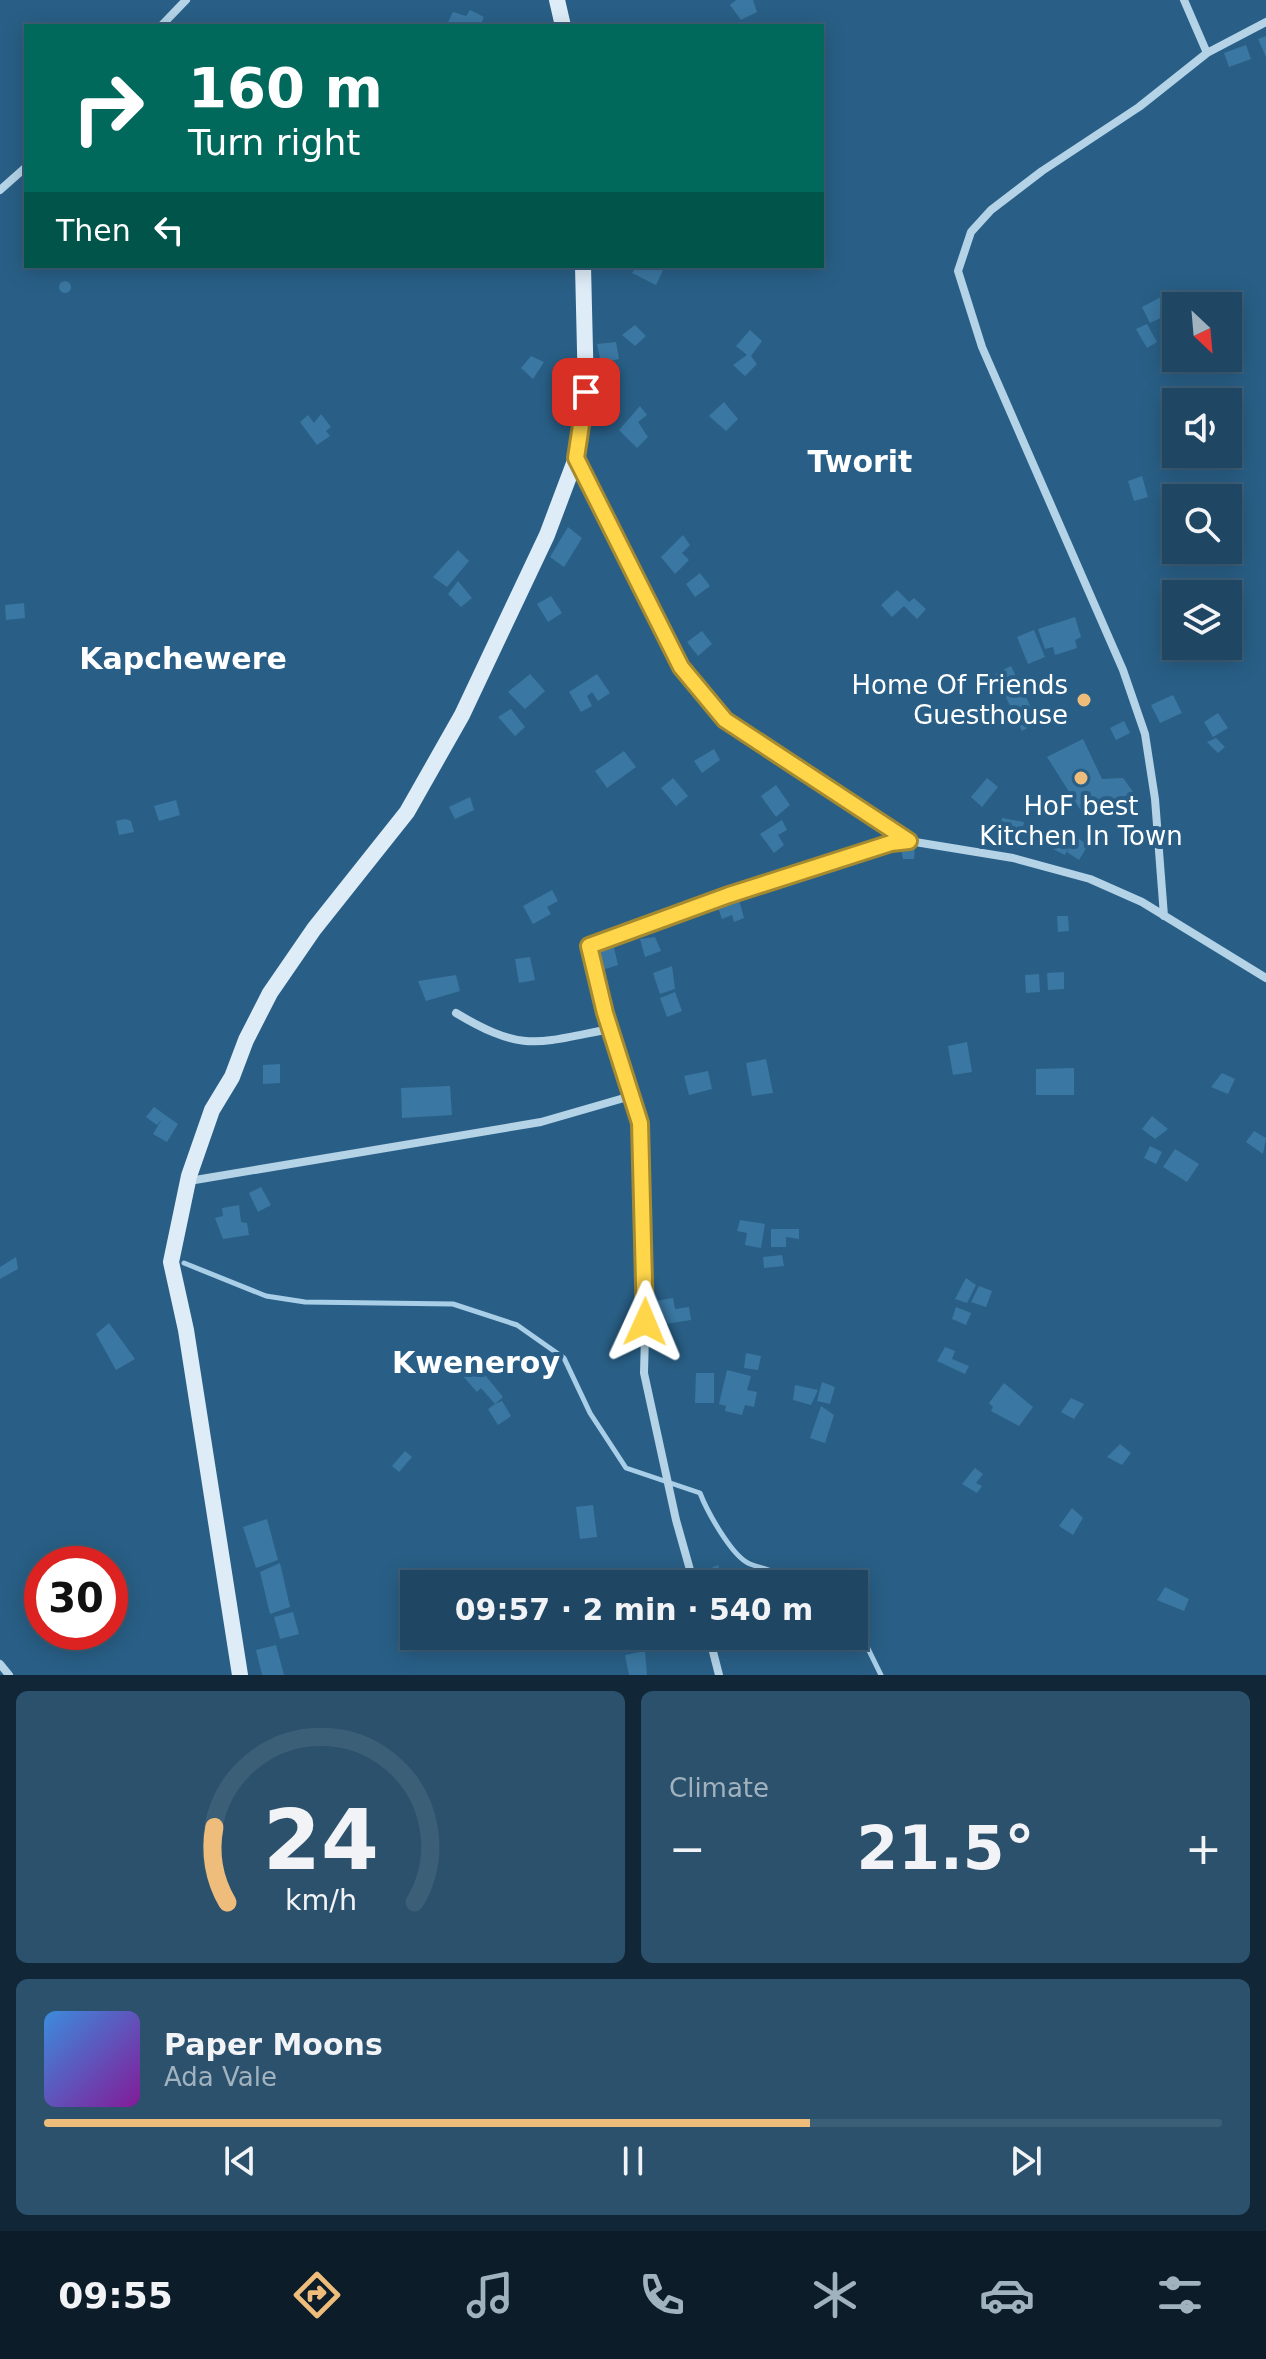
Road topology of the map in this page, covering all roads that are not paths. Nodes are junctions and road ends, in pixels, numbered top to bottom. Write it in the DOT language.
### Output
graph roads {
  1 [pos="186,0"];
  2 [pos="557,0"];
  3 [pos="1184,0"];
  4 [pos="1266,22"];
  5 [pos="163,24"];
  6 [pos="563,24"];
  7 [pos="1207,53"];
  8 [pos="24,169"];
  9 [pos="0,190"];
  10 [pos="583,268"];
  11 [pos="576,458"];
  12 [pos="909,841"];
  13 [pos="1164,916"];
  14 [pos="1266,978"];
  15 [pos="456,1013"];
  16 [pos="610,1029"];
  17 [pos="631,1096"];
  18 [pos="187,1181"];
  19 [pos="690,1570"];
  20 [pos="713,1650"];
  21 [pos="0,1664"];
  22 [pos="9,1675"];
  23 [pos="240,1675"];
  24 [pos="719,1675"];
  1 -- 5 [label="street"];
  2 -- 6 [label="street"];
  3 -- 7 [label="street"];
  4 -- 7 [label="street"];
  7 -- 13 [label="street"];
  8 -- 9 [label="street"];
  10 -- 11 [label="street"];
  11 -- 12 [label="street"];
  11 -- 18 [label="street"];
  12 -- 13 [label="street"];
  12 -- 16 [label="street"];
  13 -- 14 [label="street"];
  15 -- 16 [label="street"];
  16 -- 17 [label="street"];
  17 -- 18 [label="street"];
  17 -- 19 [label="street"];
  18 -- 23 [label="street"];
  20 -- 24 [label="street"];
  21 -- 22 [label="street"];
}
